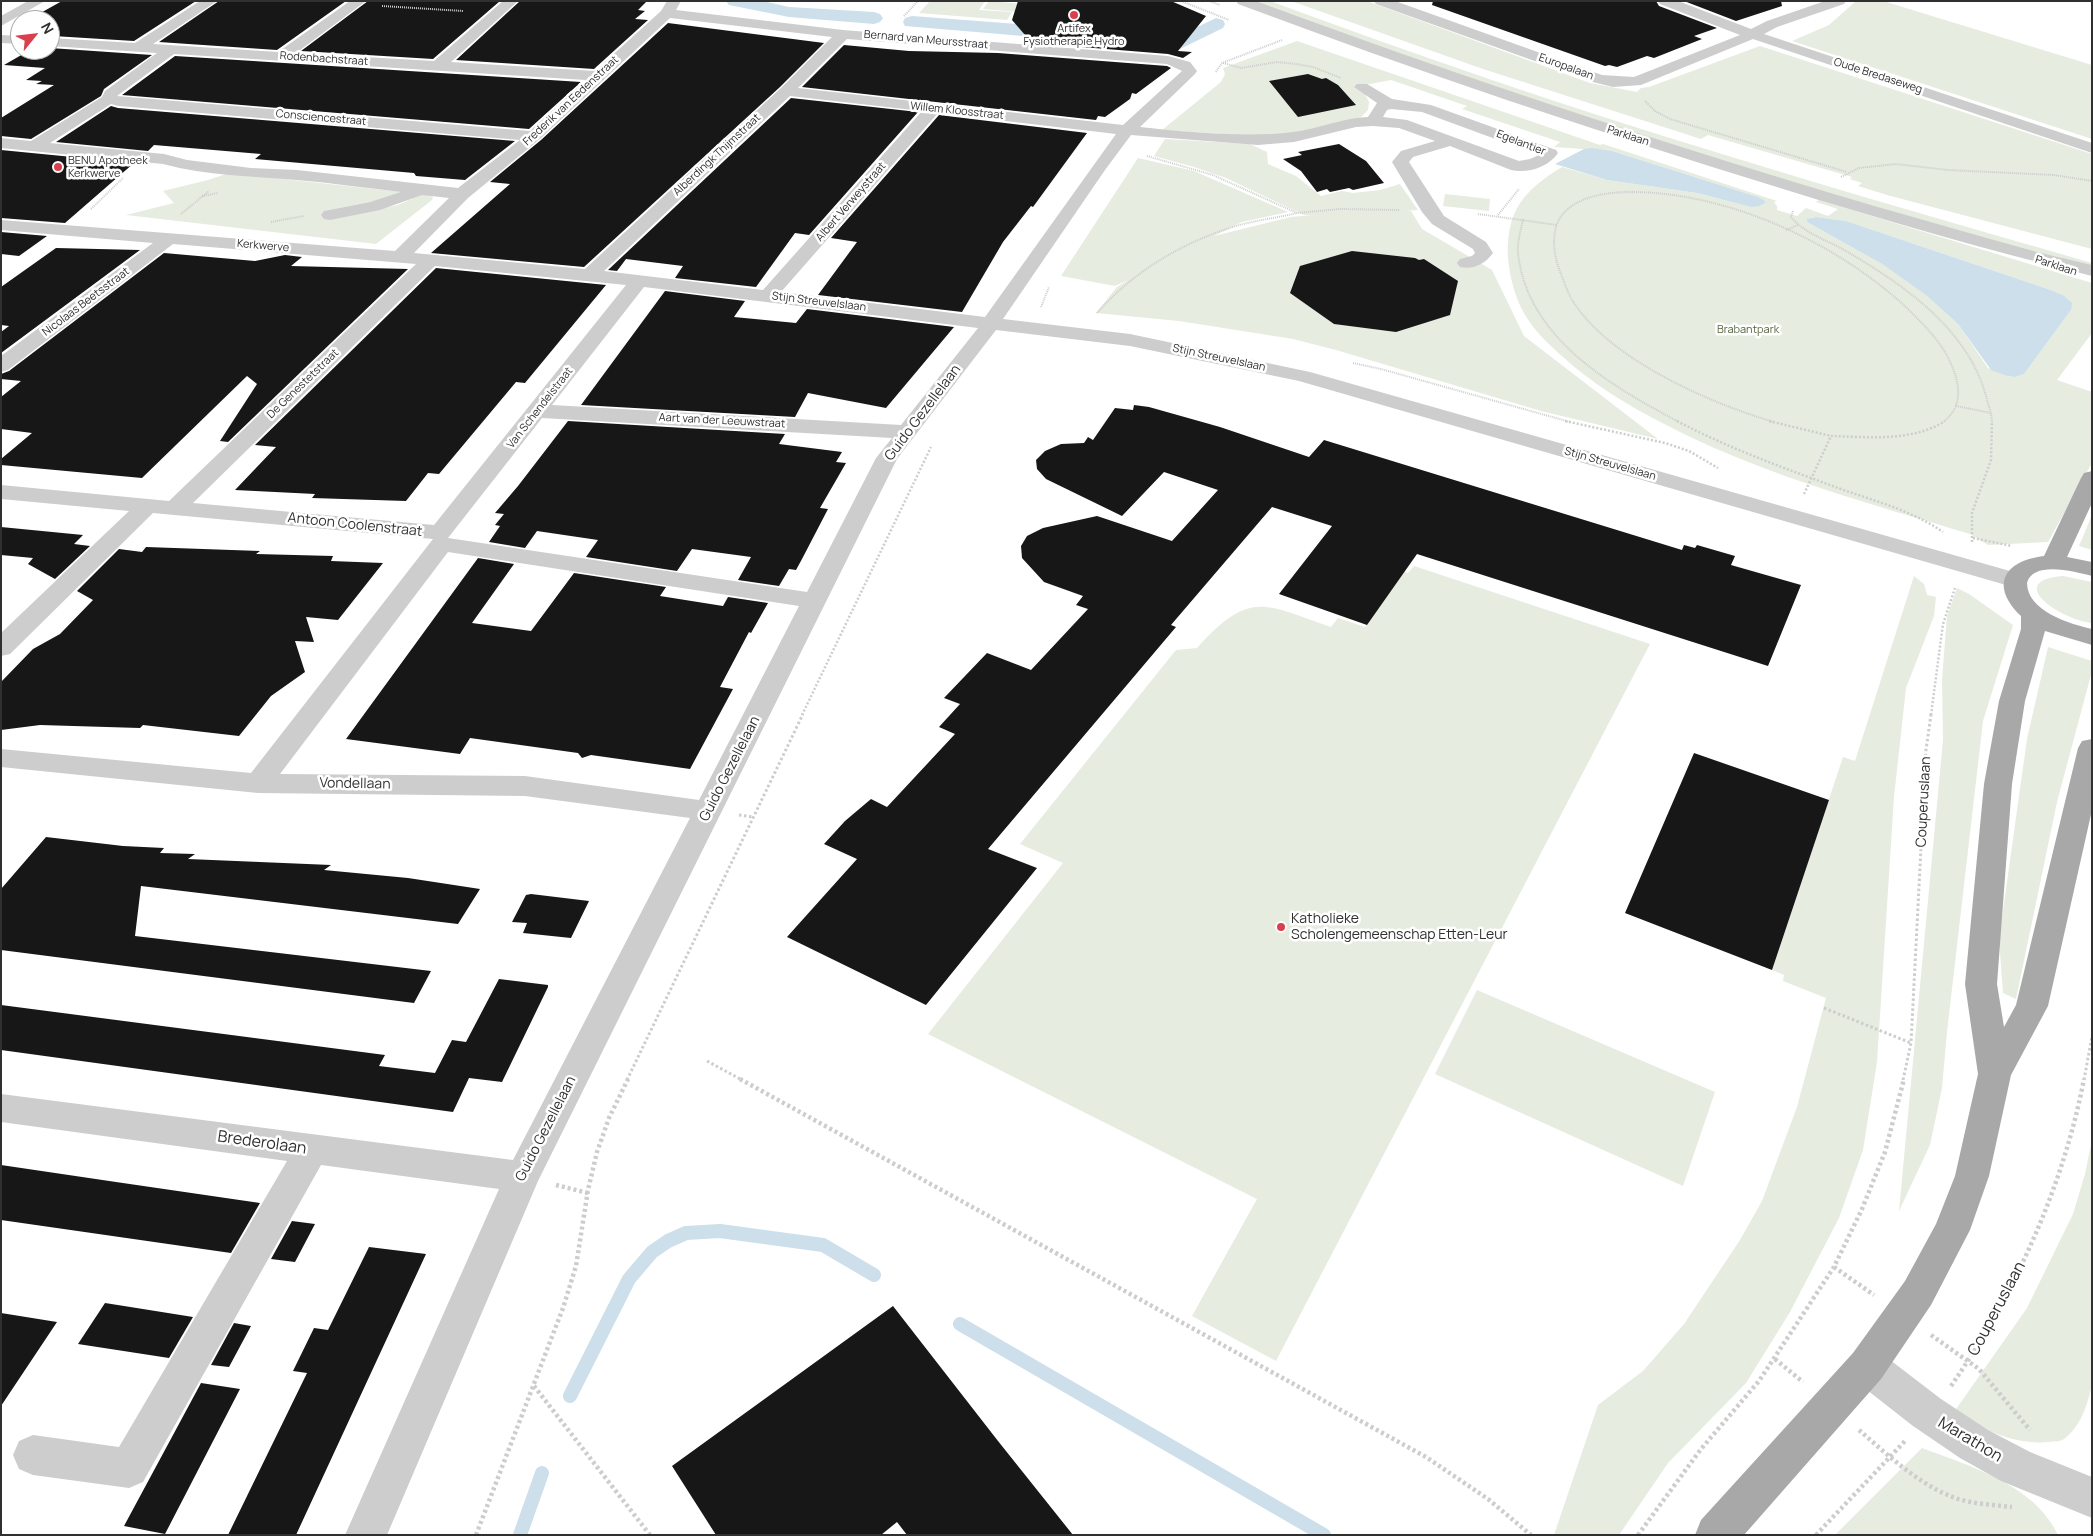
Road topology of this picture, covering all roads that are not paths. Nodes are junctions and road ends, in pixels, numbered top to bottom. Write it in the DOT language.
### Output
graph roads {
  1 [pos="38,1"];
  2 [pos="210,1"];
  3 [pos="511,1"];
  4 [pos="1243,1"];
  5 [pos="1278,1"];
  6 [pos="1381,1"];
  7 [pos="1665,1"];
  8 [pos="1839,1"];
  9 [pos="356,3"];
  10 [pos="670,7"];
  11 [pos="1,22"];
  12 [pos="844,34"];
  13 [pos="1751,34"];
  14 [pos="60,43"];
  15 [pos="138,47"];
  16 [pos="172,49"];
  17 [pos="282,56"];
  18 [pos="1185,65"];
  19 [pos="438,66"];
  20 [pos="598,76"];
  21 [pos="1362,86"];
  22 [pos="786,91"];
  23 [pos="109,98"];
  24 [pos="1389,104"];
  25 [pos="933,109"];
  26 [pos="1373,120"];
  27 [pos="534,136"];
  28 [pos="1139,139"];
  29 [pos="1451,141"];
  30 [pos="1,144"];
  31 [pos="34,146"];
  32 [pos="2092,148"];
  33 [pos="425,190"];
  34 [pos="462,194"];
  35 [pos="643,204"];
  36 [pos="662,206"];
  37 [pos="330,215"];
  38 [pos="1,225"];
  39 [pos="170,238"];
  40 [pos="2034,241"];
  41 [pos="2063,245"];
  42 [pos="2020,253"];
  43 [pos="400,257"];
  44 [pos="2092,259"];
  45 [pos="430,261"];
  46 [pos="1466,263"];
  47 [pos="2092,271"];
  48 [pos="589,275"];
  49 [pos="2092,277"];
  50 [pos="639,281"];
  51 [pos="768,296"];
  52 [pos="990,323"];
  53 [pos="1,366"];
  54 [pos="1303,376"];
  55 [pos="1288,393"];
  56 [pos="538,410"];
  57 [pos="906,432"];
  58 [pos="2092,478"];
  59 [pos="1,492"];
  60 [pos="147,506"];
  61 [pos="176,507"];
  62 [pos="441,538"];
  63 [pos="2052,563"];
  64 [pos="2092,569"];
  65 [pos="2015,580"];
  66 [pos="816,601"];
  67 [pos="2034,613"];
  68 [pos="2092,637"];
  69 [pos="1,648"];
  70 [pos="2092,748"];
  71 [pos="1,758"];
  72 [pos="258,783"];
  73 [pos="709,811"];
  74 [pos="1995,1074"];
  75 [pos="1,1108"];
  76 [pos="312,1149"];
  77 [pos="522,1177"];
  78 [pos="1867,1366"];
  79 [pos="33,1455"];
  80 [pos="2092,1498"];
  81 [pos="366,1535"];
  82 [pos="1716,1535"];
  1 -- 11 [label="street"];
  2 -- 15 [label="street"];
  3 -- 19 [label="street"];
  4 -- 42 [label="street, Parklaan"];
  5 -- 40 [label="street, Parklaan"];
  6 -- 13 [label="street, Europalaan"];
  7 -- 13 [label="street, Oude Bredaseweg"];
  8 -- 13 [label="street, Europalaan"];
  9 -- 17 [label="street"];
  10 -- 12 [label="street, Bernard van Meursstraat"];
  10 -- 20 [label="street, Frederik van Eedenstraat"];
  12 -- 18 [label="street, Bernard van Meursstraat"];
  12 -- 22 [label="street, Alberdingk Thijmstraat"];
  13 -- 32 [label="street, Oude Bredaseweg"];
  14 -- 15 [label="street, Rodenbachstraat"];
  15 -- 16 [label="street, Rodenbachstraat"];
  16 -- 17 [label="street, Rodenbachstraat"];
  16 -- 23 [label="street"];
  17 -- 19 [label="street, Rodenbachstraat"];
  18 -- 28 [label="street, Guido Gezellelaan"];
  19 -- 20 [label="street, Rodenbachstraat"];
  20 -- 27 [label="street, Frederik van Eedenstraat"];
  21 -- 24 [label="street, Egelantier"];
  22 -- 25 [label="street, Willem Kloosstraat"];
  22 -- 36 [label="street, Alberdingk Thijmstraat"];
  23 -- 27 [label="street, Consciencestraat"];
  23 -- 31 [label="street"];
  24 -- 26 [label="street"];
  24 -- 29 [label="street, Egelantier"];
  25 -- 28 [label="street, Willem Kloosstraat"];
  25 -- 51 [label="street, Albert Verweystraat"];
  26 -- 28 [label="street, Egelantier"];
  26 -- 29 [label="street, Egelantier"];
  27 -- 34 [label="street, Frederik van Eedenstraat"];
  28 -- 52 [label="street, Guido Gezellelaan"];
  29 -- 46 [label="street"];
  30 -- 31 [label="street"];
  31 -- 33 [label="street"];
  33 -- 34 [label="street"];
  33 -- 37 [label="street"];
  34 -- 43 [label="street"];
  35 -- 36 [label="street"];
  36 -- 48 [label="street, Alberdingk Thijmstraat"];
  38 -- 39 [label="street, Kerkwerve"];
  39 -- 43 [label="street, Kerkwerve"];
  39 -- 53 [label="street, Nicolaas Beetsstraat"];
  40 -- 41 [label="street, Parklaan"];
  40 -- 44 [label="street, Parklaan"];
  42 -- 47 [label="street, Parklaan"];
  42 -- 49 [label="street, Parklaan"];
  43 -- 45 [label="street, Stijn Streuvelslaan"];
  45 -- 48 [label="street, Stijn Streuvelslaan"];
  45 -- 61 [label="street, De Genestetstraat"];
  48 -- 50 [label="street, Stijn Streuvelslaan"];
  50 -- 51 [label="street, Stijn Streuvelslaan"];
  50 -- 56 [label="street, Van Schendelstraat"];
  51 -- 52 [label="street, Stijn Streuvelslaan"];
  52 -- 54 [label="street, Stijn Streuvelslaan"];
  52 -- 57 [label="street, Guido Gezellelaan"];
  54 -- 55 [label="street"];
  54 -- 65 [label="street, Stijn Streuvelslaan"];
  56 -- 57 [label="street, Aart van der Leeuwstraat"];
  56 -- 62 [label="street, Van Schendelstraat"];
  57 -- 66 [label="street, Guido Gezellelaan"];
  58 -- 63 [label="main road"];
  59 -- 60 [label="street, Antoon Coolenstraat"];
  60 -- 61 [label="street, Antoon Coolenstraat"];
  60 -- 69 [label="street"];
  61 -- 62 [label="street, Antoon Coolenstraat"];
  62 -- 66 [label="street, Antoon Coolenstraat"];
  62 -- 72 [label="street, Van Schendelstraat"];
  63 -- 64 [label="main road"];
  63 -- 65 [label="main road"];
  65 -- 67 [label="main road"];
  66 -- 73 [label="street, Guido Gezellelaan"];
  67 -- 68 [label="main road"];
  67 -- 74 [label="main road"];
  70 -- 74 [label="main road"];
  71 -- 72 [label="street, Vondellaan"];
  72 -- 73 [label="street, Vondellaan"];
  73 -- 77 [label="street, Guido Gezellelaan"];
  74 -- 78 [label="main road"];
  75 -- 76 [label="street, Brederolaan"];
  76 -- 77 [label="street, Brederolaan"];
  76 -- 79 [label="street"];
  77 -- 81 [label="street, Guido Gezellelaan"];
  78 -- 80 [label="street, Marathon"];
  78 -- 82 [label="main road"];
}
